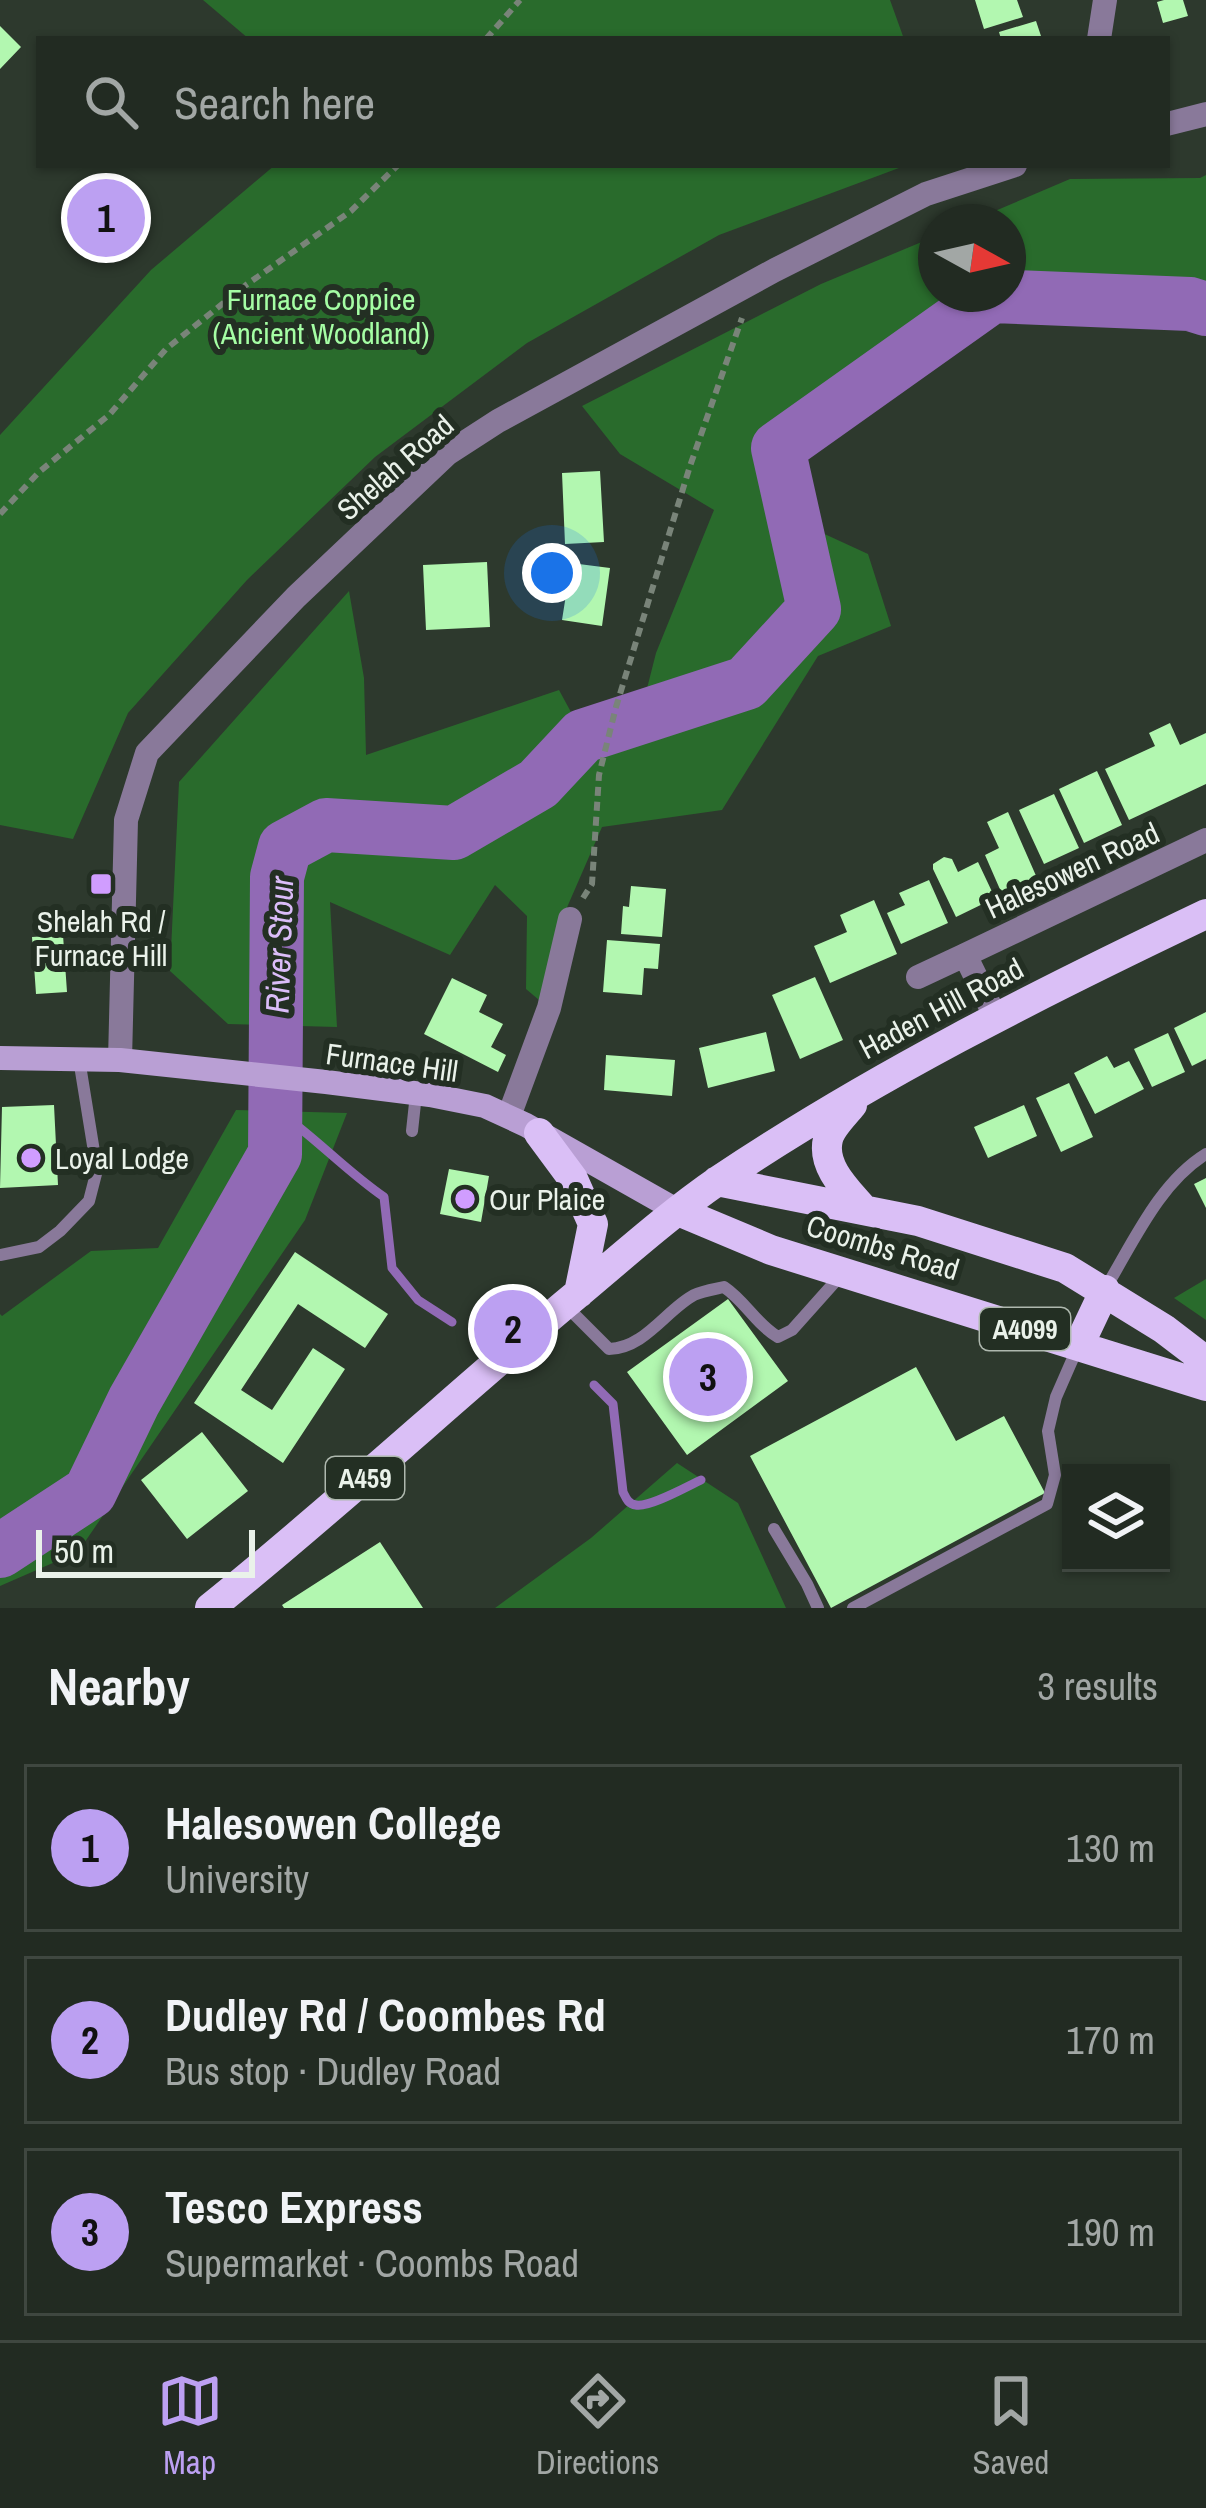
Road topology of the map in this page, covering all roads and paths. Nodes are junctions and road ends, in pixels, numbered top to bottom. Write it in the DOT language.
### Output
graph roads {
  1 [pos="520,0"];
  2 [pos="1105,0"];
  3 [pos="489,36"];
  4 [pos="1100,36"];
  5 [pos="1206,114"];
  6 [pos="1170,123"];
  7 [pos="395,168"];
  8 [pos="1006,168"];
  9 [pos="755,281"];
  10 [pos="0,514"];
  11 [pos="1206,840"];
  12 [pos="1206,914"];
  13 [pos="570,919"];
  14 [pos="965,955"];
  15 [pos="918,977"];
  16 [pos="995,1016"];
  17 [pos="0,1058"];
  18 [pos="79,1059"];
  19 [pos="120,1060"];
  20 [pos="863,1090"];
  21 [pos="416,1094"];
  22 [pos="509,1116"];
  23 [pos="412,1131"];
  24 [pos="539,1133"];
  25 [pos="1206,1154"];
  26 [pos="718,1181"];
  27 [pos="678,1210"];
  28 [pos="864,1210"];
  29 [pos="0,1255"];
  30 [pos="843,1273"];
  31 [pos="1105,1290"];
  32 [pos="572,1299"];
  33 [pos="1079,1346"];
  34 [pos="1206,1361"];
  35 [pos="1206,1386"];
  36 [pos="774,1529"];
  37 [pos="210,1608"];
  38 [pos="818,1608"];
  39 [pos="853,1608"];
  1 -- 3 [label="path"];
  2 -- 4 [label="street"];
  5 -- 6 [label="street"];
  7 -- 10 [label="path"];
  8 -- 9 [label="street, Shelah Road"];
  9 -- 13 [label="path"];
  9 -- 19 [label="street, Shelah Road"];
  11 -- 14 [label="street, Halesowen Road"];
  12 -- 16 [label="main road, Haden Hill Road / A459"];
  13 -- 22 [label="street"];
  14 -- 15 [label="street, Halesowen Road"];
  14 -- 16 [label="street, Halesowen Road"];
  16 -- 20 [label="main road, Haden Hill Road / A459"];
  17 -- 18 [label="street, Furnace Hill"];
  18 -- 19 [label="street, Furnace Hill"];
  18 -- 29 [label="lane"];
  19 -- 21 [label="street, Furnace Hill"];
  20 -- 26 [label="main road, Haden Hill Road / A459"];
  20 -- 28 [label="main road"];
  21 -- 22 [label="street, Furnace Hill"];
  21 -- 23 [label="lane"];
  22 -- 24 [label="street, Furnace Hill"];
  24 -- 27 [label="street, Furnace Hill"];
  24 -- 32 [label="main road"];
  25 -- 31 [label="lane"];
  26 -- 27 [label="main road, A459"];
  26 -- 28 [label="main road, Coombs Road / A4099"];
  27 -- 30 [label="main road, Coombs Road / A4099"];
  27 -- 32 [label="main road, A459"];
  28 -- 31 [label="main road, Coombs Road / A4099"];
  30 -- 32 [label="lane"];
  30 -- 33 [label="main road, Coombs Road / A4099"];
  31 -- 33 [label="main road"];
  31 -- 34 [label="main road, Coombs Road / A4099"];
  32 -- 37 [label="main road, A459"];
  33 -- 35 [label="main road, Coombs Road / A4099"];
  33 -- 39 [label="lane"];
  36 -- 38 [label="lane"];
}
